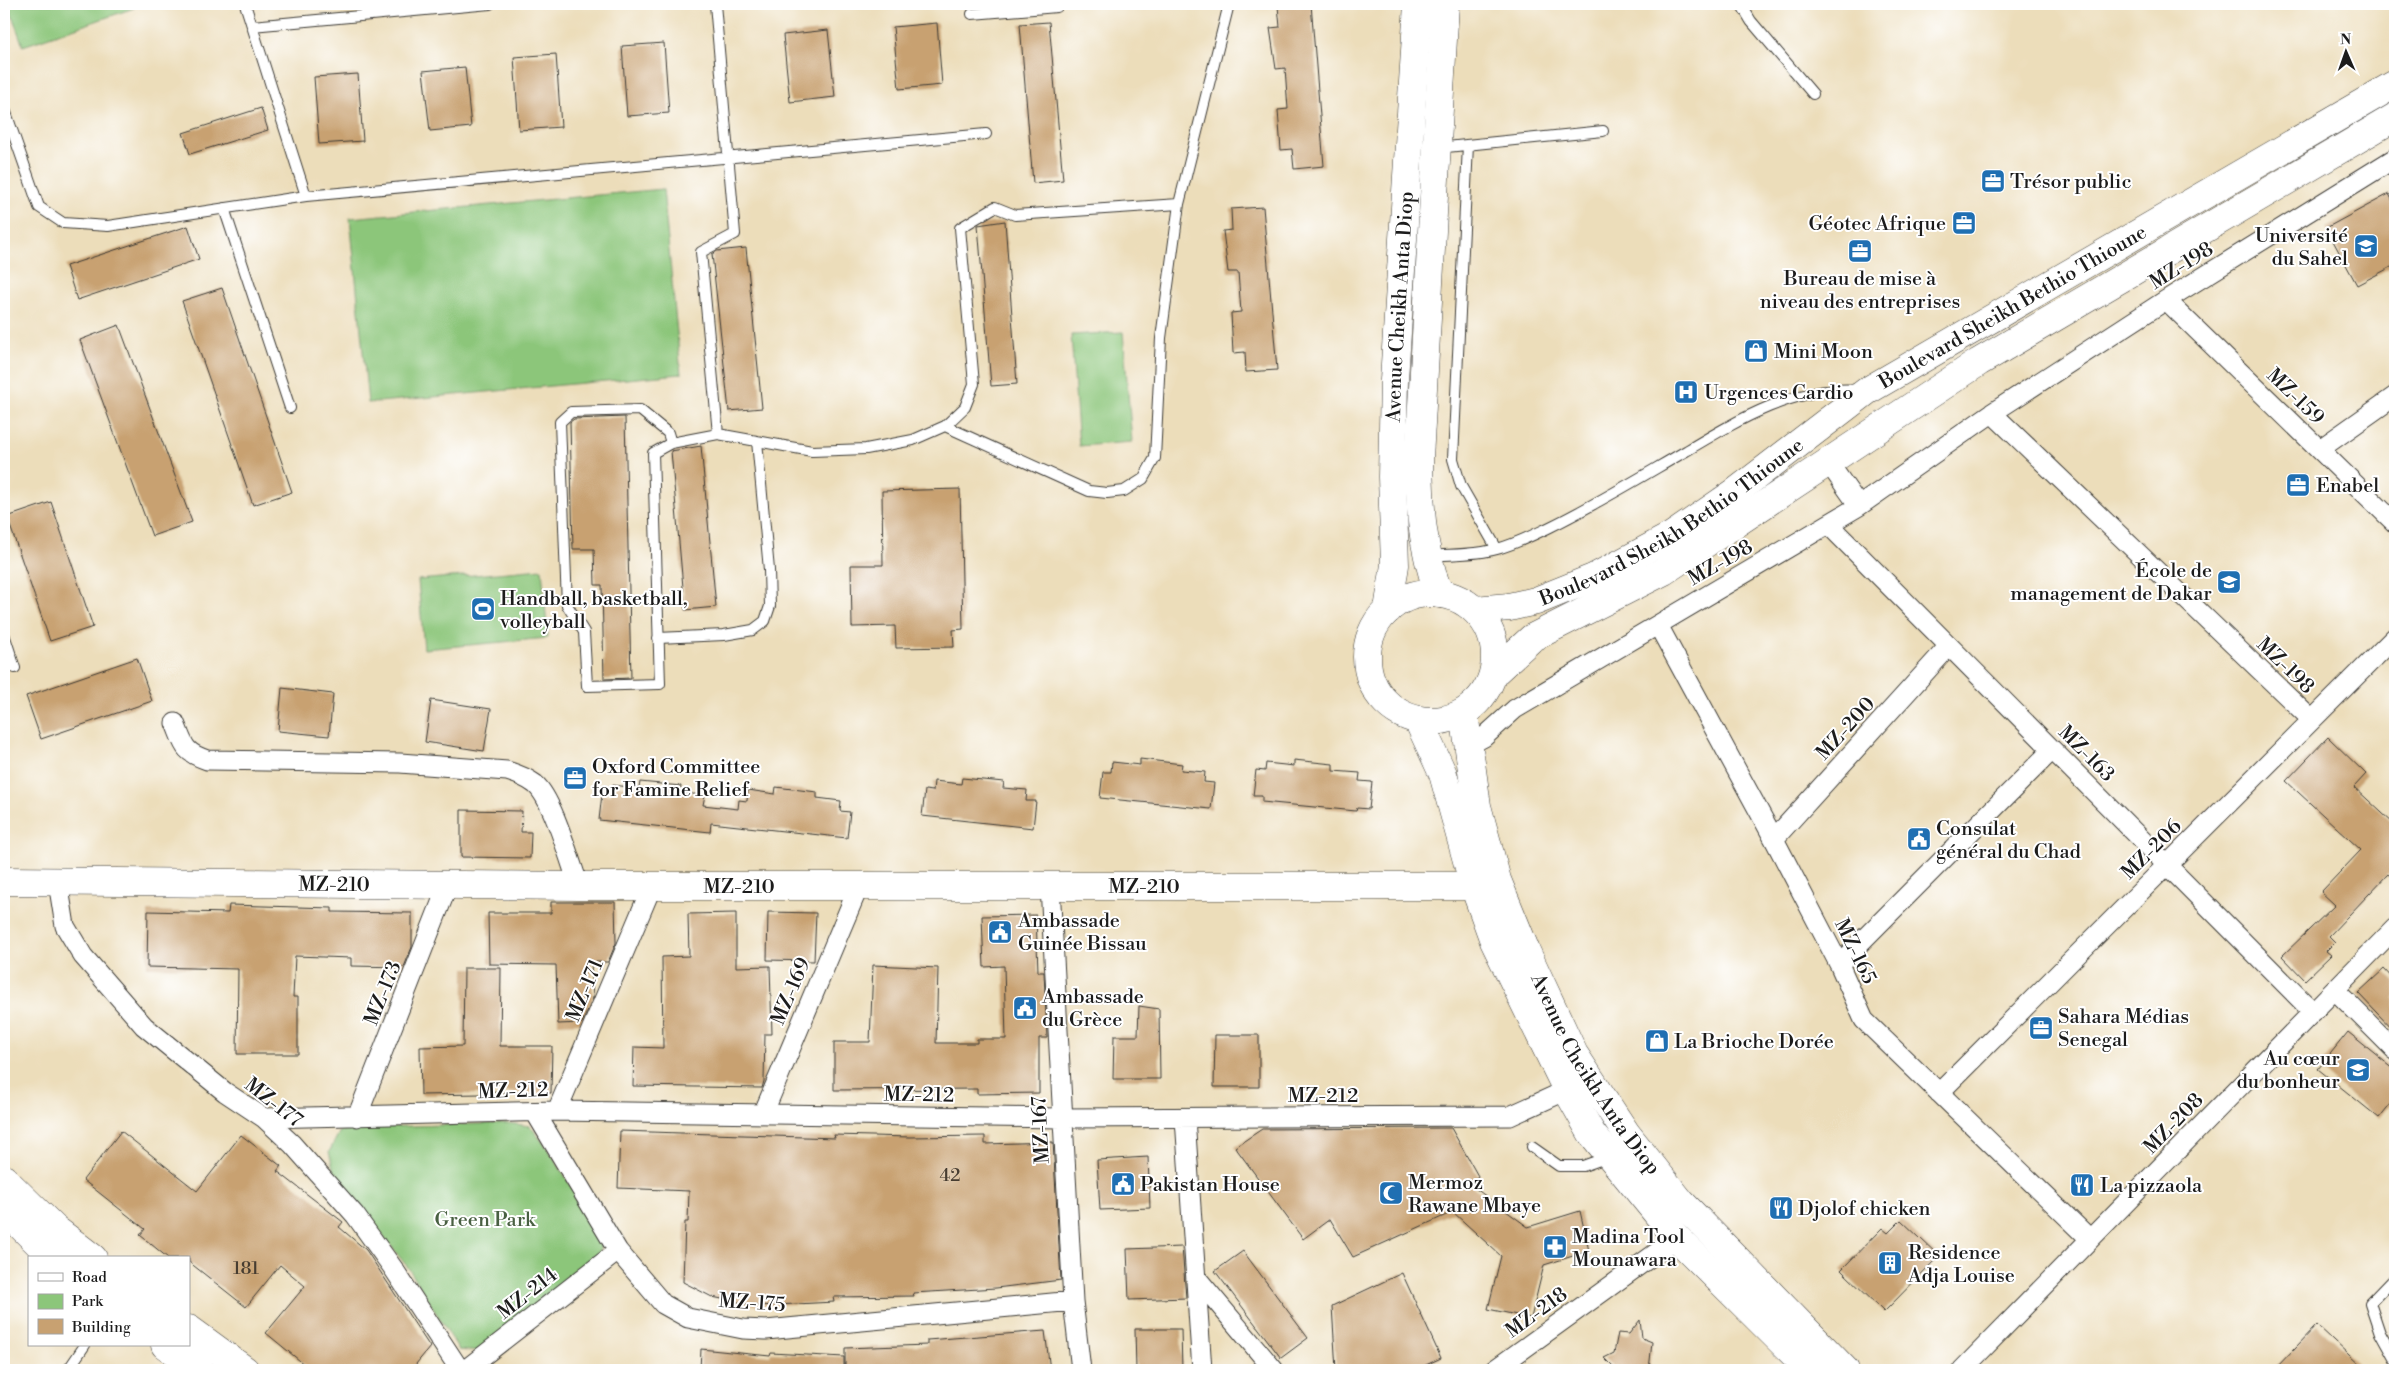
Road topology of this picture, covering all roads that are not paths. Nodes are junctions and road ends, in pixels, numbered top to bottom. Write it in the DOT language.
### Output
graph roads {
  1 [pos="245,4"];
  2 [pos="490,4"];
  3 [pos="715,4"];
  4 [pos="1056,4"];
  5 [pos="1228,4"];
  6 [pos="1418,4"];
  7 [pos="1445,4"];
  8 [pos="1741,4"];
  9 [pos="466,5"];
  10 [pos="972,14"];
  11 [pos="252,26"];
  12 [pos="2395,84"];
  13 [pos="1813,94"];
  14 [pos="4,107"];
  15 [pos="2395,117"];
  16 [pos="1603,132"];
  17 [pos="986,134"];
  18 [pos="1468,145"];
  19 [pos="1436,148"];
  20 [pos="729,158"];
  21 [pos="2395,158"];
  22 [pos="306,196"];
  23 [pos="1179,204"];
  24 [pos="224,208"];
  25 [pos="2166,300"];
  26 [pos="1867,391"];
  27 [pos="2395,396"];
  28 [pos="290,408"];
  29 [pos="1992,413"];
  30 [pos="945,426"];
  31 [pos="718,434"];
  32 [pos="757,441"];
  33 [pos="671,443"];
  34 [pos="2320,449"];
  35 [pos="1828,462"];
  36 [pos="1860,506"];
  37 [pos="2395,523"];
  38 [pos="1829,525"];
  39 [pos="1497,549"];
  40 [pos="1426,556"];
  41 [pos="1439,594"];
  42 [pos="1388,610"];
  43 [pos="1475,610"];
  44 [pos="1658,625"];
  45 [pos="4,634"];
  46 [pos="2395,637"];
  47 [pos="658,638"];
  48 [pos="1949,646"];
  49 [pos="15,668"];
  50 [pos="1494,673"];
  51 [pos="1464,712"];
  52 [pos="1418,720"];
  53 [pos="2312,720"];
  54 [pos="176,723"];
  55 [pos="1467,746"];
  56 [pos="2052,750"];
  57 [pos="1774,839"];
  58 [pos="2167,865"];
  59 [pos="4,881"];
  60 [pos="58,882"];
  61 [pos="448,885"];
  62 [pos="579,886"];
  63 [pos="652,886"];
  64 [pos="858,886"];
  65 [pos="1050,886"];
  66 [pos="1474,886"];
  67 [pos="2395,928"];
  68 [pos="1839,964"];
  69 [pos="2335,990"];
  70 [pos="2313,1012"];
  71 [pos="2395,1050"];
  72 [pos="1567,1090"];
  73 [pos="1939,1093"];
  74 [pos="557,1111"];
  75 [pos="535,1112"];
  76 [pos="763,1114"];
  77 [pos="357,1117"];
  78 [pos="264,1118"];
  79 [pos="1062,1118"];
  80 [pos="1185,1118"];
  81 [pos="1532,1147"];
  82 [pos="1610,1157"];
  83 [pos="4,1179"];
  84 [pos="4,1210"];
  85 [pos="1677,1238"];
  86 [pos="2090,1239"];
  87 [pos="618,1251"];
  88 [pos="55,1256"];
  89 [pos="91,1256"];
  90 [pos="1196,1277"];
  91 [pos="2395,1277"];
  92 [pos="1073,1301"];
  93 [pos="190,1330"];
  94 [pos="84,1346"];
  95 [pos="166,1346"];
  96 [pos="2395,1360"];
  97 [pos="68,1370"];
  98 [pos="200,1370"];
  99 [pos="245,1370"];
  100 [pos="460,1370"];
  101 [pos="465,1370"];
  102 [pos="1081,1370"];
  103 [pos="1202,1370"];
  104 [pos="1274,1370"];
  105 [pos="1494,1370"];
  106 [pos="1810,1370"];
  107 [pos="1845,1370"];
  108 [pos="1962,1370"];
  1 -- 11 [label="lane"];
  2 -- 9 [label="lane"];
  3 -- 20 [label="lane"];
  4 -- 10 [label="lane"];
  5 -- 23 [label="lane"];
  6 -- 42 [label="main road, Avenue Cheikh Anta Diop"];
  7 -- 19 [label="main road, Avenue Cheikh Anta Diop"];
  8 -- 13 [label="lane"];
  9 -- 11 [label="lane"];
  11 -- 22 [label="lane"];
  12 -- 26 [label="main road, Boulevard Sheikh Bethio Thioune"];
  14 -- 24 [label="lane"];
  15 -- 35 [label="main road, Boulevard Sheikh Bethio Thioune"];
  16 -- 18 [label="lane"];
  17 -- 20 [label="lane"];
  18 -- 19 [label="lane"];
  18 -- 39 [label="lane"];
  19 -- 40 [label="main road, Avenue Cheikh Anta Diop"];
  20 -- 22 [label="lane"];
  20 -- 31 [label="lane"];
  21 -- 25 [label="street, MZ-198"];
  22 -- 24 [label="lane"];
  23 -- 30 [label="lane"];
  23 -- 30 [label="lane"];
  24 -- 28 [label="lane"];
  25 -- 29 [label="street, MZ-198"];
  25 -- 34 [label="street, MZ-159"];
  26 -- 39 [label="lane"];
  26 -- 43 [label="main road, Boulevard Sheikh Bethio Thioune"];
  27 -- 34 [label="street"];
  29 -- 36 [label="street, MZ-198"];
  29 -- 53 [label="street, MZ-198"];
  30 -- 32 [label="lane"];
  31 -- 32 [label="lane"];
  31 -- 33 [label="lane"];
  32 -- 47 [label="lane"];
  33 -- 47 [label="lane"];
  33 -- 47 [label="lane"];
  34 -- 37 [label="street, MZ-159"];
  35 -- 36 [label="street"];
  35 -- 50 [label="main road, Boulevard Sheikh Bethio Thioune"];
  36 -- 38 [label="street, MZ-198"];
  38 -- 44 [label="street, MZ-198"];
  38 -- 48 [label="street, MZ-163"];
  39 -- 40 [label="lane"];
  40 -- 41 [label="main road, Avenue Cheikh Anta Diop"];
  41 -- 42 [label="main road"];
  41 -- 43 [label="main road"];
  42 -- 52 [label="main road"];
  43 -- 50 [label="main road"];
  44 -- 55 [label="street, MZ-198"];
  44 -- 57 [label="street, MZ-165"];
  45 -- 49 [label="lane"];
  46 -- 53 [label="street, MZ-206"];
  48 -- 56 [label="street, MZ-163"];
  48 -- 57 [label="street, MZ-200"];
  50 -- 51 [label="main road"];
  51 -- 52 [label="main road"];
  51 -- 55 [label="main road, Avenue Cheikh Anta Diop"];
  52 -- 66 [label="main road, Avenue Cheikh Anta Diop"];
  53 -- 58 [label="street, MZ-206"];
  54 -- 62 [label="street"];
  55 -- 107 [label="main road, Avenue Cheikh Anta Diop"];
  56 -- 58 [label="street, MZ-163"];
  56 -- 68 [label="street"];
  57 -- 68 [label="street, MZ-165"];
  58 -- 70 [label="street, MZ-163"];
  58 -- 73 [label="street, MZ-206"];
  59 -- 60 [label="main road, MZ-210"];
  60 -- 61 [label="main road, MZ-210"];
  60 -- 78 [label="street, MZ-177"];
  61 -- 62 [label="main road, MZ-210"];
  61 -- 77 [label="street, MZ-173"];
  62 -- 63 [label="main road, MZ-210"];
  63 -- 64 [label="main road, MZ-210"];
  63 -- 74 [label="street, MZ-171"];
  64 -- 65 [label="main road, MZ-210"];
  64 -- 76 [label="street, MZ-169"];
  65 -- 66 [label="main road, MZ-210"];
  65 -- 79 [label="street, MZ-167"];
  66 -- 72 [label="main road, Avenue Cheikh Anta Diop"];
  67 -- 69 [label="street, MZ-208"];
  68 -- 73 [label="street, MZ-165"];
  69 -- 70 [label="street, MZ-208"];
  69 -- 71 [label="street"];
  70 -- 86 [label="street, MZ-208"];
  72 -- 80 [label="street, MZ-212"];
  72 -- 82 [label="main road, Avenue Cheikh Anta Diop"];
  73 -- 86 [label="street, MZ-165"];
  74 -- 75 [label="street, MZ-212"];
  74 -- 76 [label="street, MZ-212"];
  75 -- 77 [label="street, MZ-212"];
  75 -- 87 [label="street, MZ-175"];
  76 -- 79 [label="street, MZ-212"];
  77 -- 78 [label="street, MZ-212"];
  78 -- 100 [label="street, MZ-177"];
  79 -- 80 [label="street, MZ-212"];
  79 -- 92 [label="street, MZ-167"];
  80 -- 90 [label="street"];
  81 -- 82 [label="lane"];
  82 -- 85 [label="main road, Avenue Cheikh Anta Diop"];
  83 -- 89 [label="main road"];
  84 -- 88 [label="main road"];
  85 -- 105 [label="street, MZ-218"];
  85 -- 106 [label="main road, Avenue Cheikh Anta Diop"];
  86 -- 108 [label="street, MZ-208"];
  87 -- 92 [label="street, MZ-175"];
  87 -- 101 [label="street, MZ-214"];
  90 -- 103 [label="street"];
  90 -- 104 [label="street"];
  91 -- 96 [label="lane"];
  92 -- 102 [label="street, MZ-167"];
  93 -- 99 [label="main road"];
  94 -- 97 [label="lane"];
  95 -- 98 [label="main road"];
}
